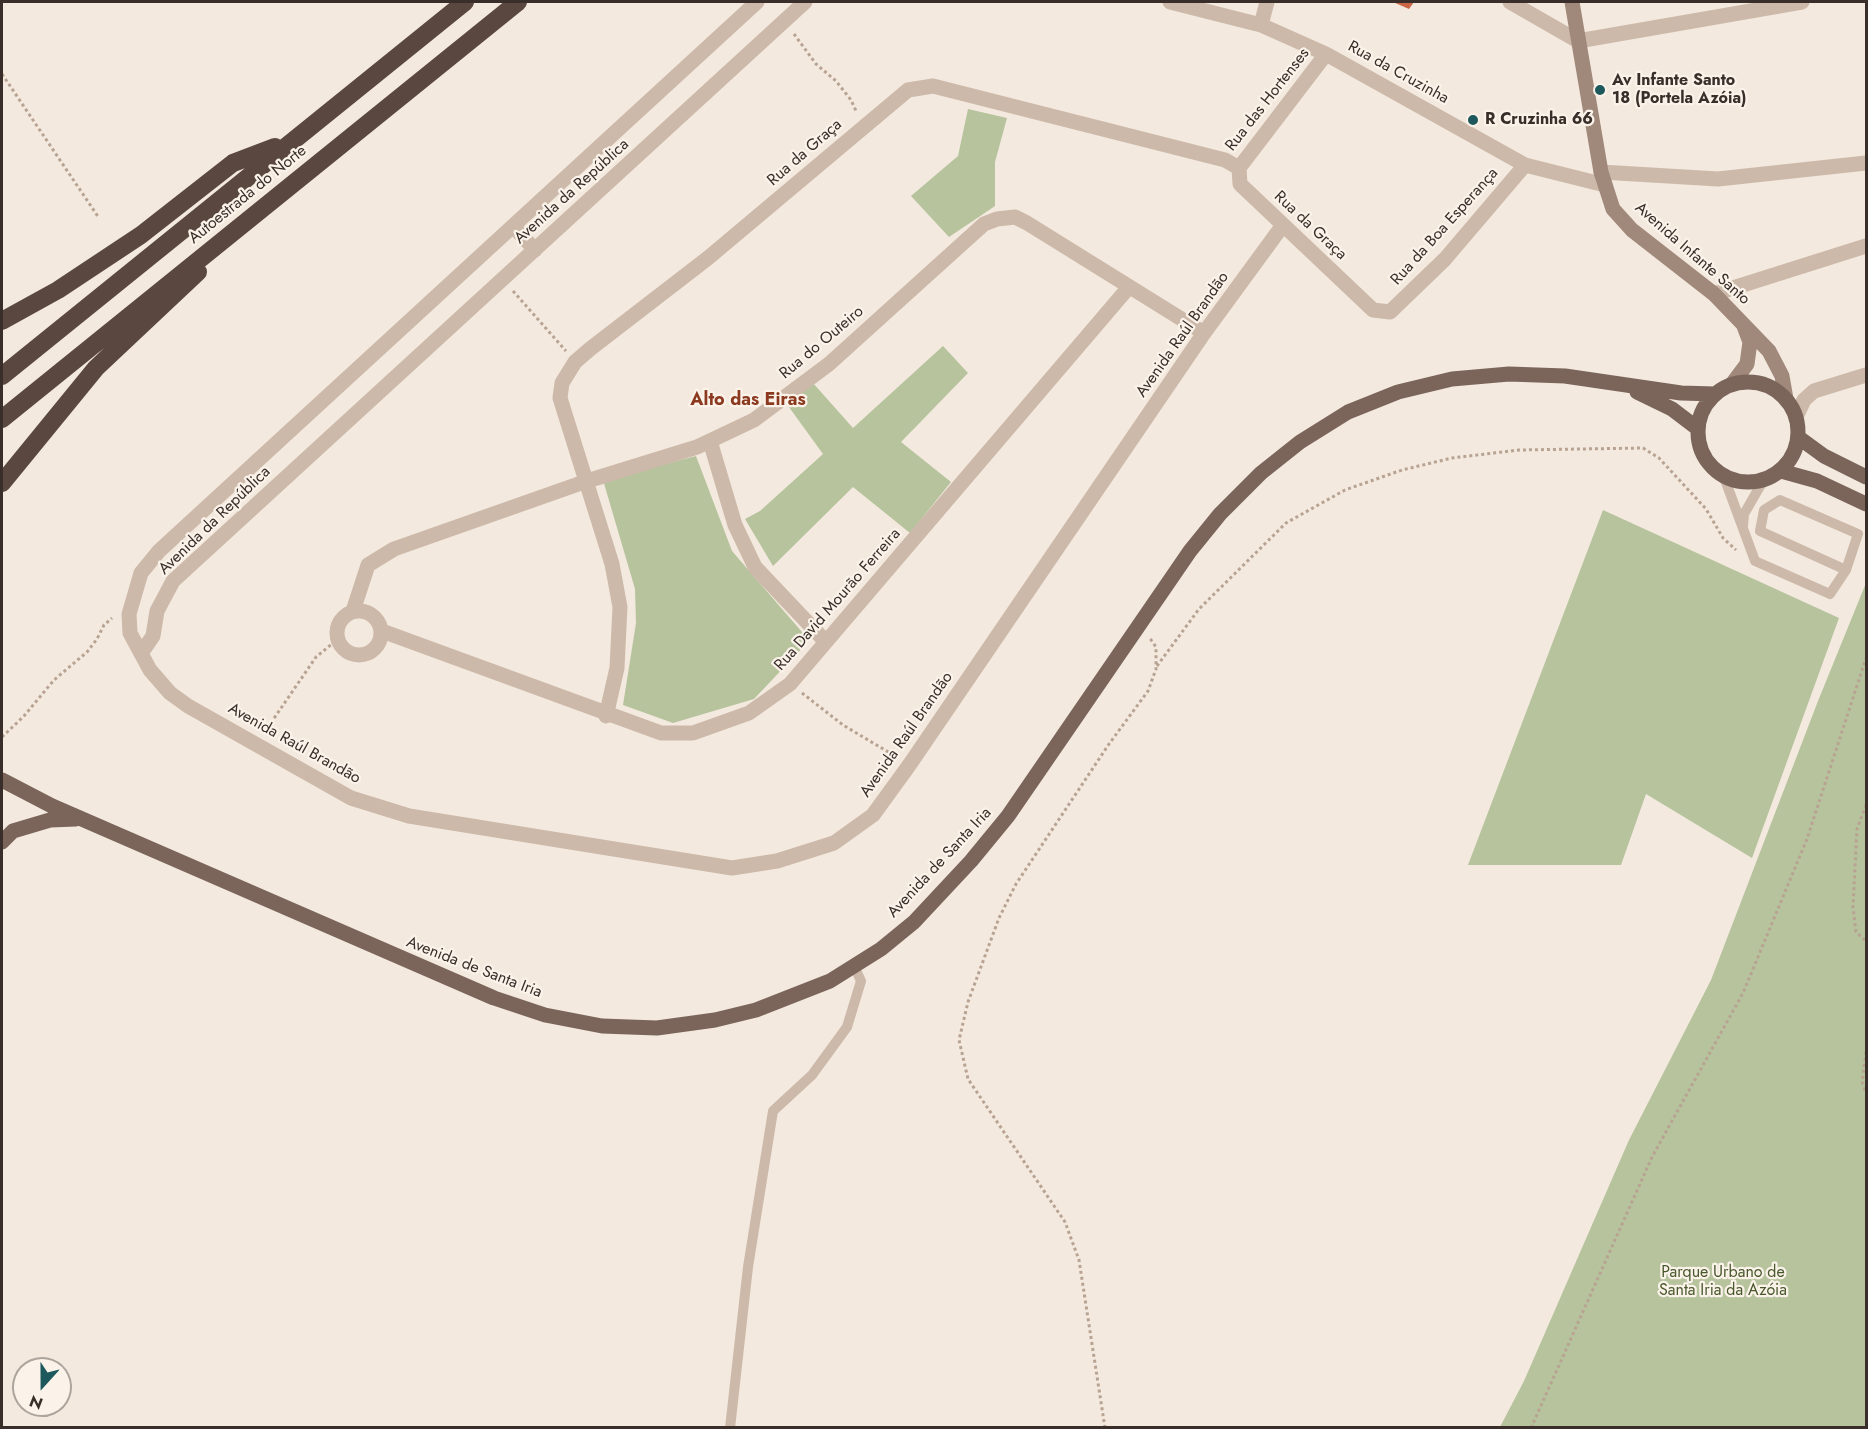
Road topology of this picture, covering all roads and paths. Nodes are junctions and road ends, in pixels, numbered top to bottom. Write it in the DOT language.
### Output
graph roads {
  1 [pos="465,2"];
  2 [pos="518,2"];
  3 [pos="757,2"];
  4 [pos="805,2"];
  5 [pos="1170,2"];
  6 [pos="1267,2"];
  7 [pos="1510,2"];
  8 [pos="1572,2"];
  9 [pos="1802,2"];
  10 [pos="783,22"];
  11 [pos="1261,26"];
  12 [pos="1578,41"];
  13 [pos="1326,54"];
  14 [pos="2,74"];
  15 [pos="863,126"];
  16 [pos="291,141"];
  17 [pos="1866,163"];
  18 [pos="1525,165"];
  19 [pos="1239,168"];
  20 [pos="1603,178"];
  21 [pos="99,219"];
  22 [pos="1283,225"];
  23 [pos="240,226"];
  24 [pos="513,226"];
  25 [pos="1866,246"];
  26 [pos="535,250"];
  27 [pos="503,279"];
  28 [pos="1130,287"];
  29 [pos="1714,294"];
  30 [pos="1390,312"];
  31 [pos="2,321"];
  32 [pos="1743,323"];
  33 [pos="1204,333"];
  34 [pos="575,362"];
  35 [pos="1866,375"];
  36 [pos="2,376"];
  37 [pos="1611,383"];
  38 [pos="1732,384"];
  39 [pos="1715,394"];
  40 [pos="1786,399"];
  41 [pos="1796,417"];
  42 [pos="2,419"];
  43 [pos="1697,428"];
  44 [pos="1798,437"];
  45 [pos="710,441"];
  46 [pos="1780,471"];
  47 [pos="1725,477"];
  48 [pos="1866,477"];
  49 [pos="587,481"];
  50 [pos="1763,481"];
  51 [pos="2,483"];
  52 [pos="1866,504"];
  53 [pos="1743,533"];
  54 [pos="1753,558"];
  55 [pos="1846,570"];
  56 [pos="353,611"];
  57 [pos="129,614"];
  58 [pos="1139,623"];
  59 [pos="381,632"];
  60 [pos="338,639"];
  61 [pos="825,641"];
  62 [pos="142,652"];
  63 [pos="1866,658"];
  64 [pos="1156,667"];
  65 [pos="790,684"];
  66 [pos="606,716"];
  67 [pos="2,737"];
  68 [pos="257,744"];
  69 [pos="910,764"];
  70 [pos="2,780"];
  71 [pos="1866,805"];
  72 [pos="85,819"];
  73 [pos="2,842"];
  74 [pos="1866,941"];
  75 [pos="854,966"];
  76 [pos="1866,1052"];
  77 [pos="1866,1094"];
  78 [pos="730,1428"];
  79 [pos="1105,1428"];
  80 [pos="1531,1428"];
  1 -- 16 [label="highway, Autoestrada do Norte"];
  2 -- 23 [label="highway, Autoestrada do Norte"];
  3 -- 24 [label="street, Avenida da República"];
  4 -- 10 [label="street, Avenida da República"];
  5 -- 11 [label="street, Rua da Cruzinha"];
  6 -- 11 [label="street"];
  7 -- 12 [label="street"];
  8 -- 12 [label="street, Avenida Infante Santo"];
  9 -- 12 [label="street"];
  10 -- 15 [label="path"];
  10 -- 26 [label="street, Avenida da República"];
  11 -- 13 [label="street, Rua da Cruzinha"];
  12 -- 20 [label="street, Avenida Infante Santo"];
  13 -- 18 [label="street, Rua da Cruzinha"];
  13 -- 19 [label="street, Rua das Hortenses"];
  14 -- 21 [label="path"];
  15 -- 19 [label="street, Rua da Graça"];
  15 -- 34 [label="street, Rua da Graça"];
  16 -- 31 [label="highway"];
  16 -- 36 [label="highway, Autoestrada do Norte"];
  17 -- 20 [label="street, Rua da Cruzinha"];
  18 -- 20 [label="street, Rua da Cruzinha"];
  18 -- 30 [label="street, Rua da Boa Esperança"];
  19 -- 22 [label="street, Rua da Graça"];
  20 -- 29 [label="street, Avenida Infante Santo"];
  22 -- 30 [label="street, Rua da Graça"];
  22 -- 33 [label="street, Avenida Raúl Brandão"];
  23 -- 42 [label="highway, Autoestrada do Norte"];
  23 -- 51 [label="highway"];
  24 -- 26 [label="street"];
  24 -- 57 [label="street, Avenida da República"];
  25 -- 29 [label="street"];
  26 -- 27 [label="street, Avenida da República"];
  27 -- 34 [label="path"];
  27 -- 62 [label="street, Avenida da República"];
  28 -- 33 [label="street, Rua do Outeiro"];
  28 -- 45 [label="street, Rua do Outeiro"];
  28 -- 61 [label="street, Rua David Mourão Ferreira"];
  29 -- 32 [label="street, Avenida Infante Santo"];
  32 -- 38 [label="street, Avenida Infante Santo"];
  32 -- 40 [label="street, Avenida Infante Santo"];
  33 -- 69 [label="street, Avenida Raúl Brandão"];
  34 -- 49 [label="street, Rua da Graça"];
  35 -- 41 [label="street"];
  37 -- 39 [label="main road, Avenida de Santa Iria"];
  37 -- 43 [label="main road, Avenida de Santa Iria"];
  37 -- 58 [label="main road, Avenida de Santa Iria"];
  38 -- 39 [label="main road"];
  38 -- 40 [label="main road"];
  39 -- 43 [label="main road"];
  40 -- 41 [label="main road"];
  41 -- 44 [label="main road"];
  43 -- 47 [label="main road"];
  44 -- 46 [label="main road"];
  44 -- 48 [label="main road"];
  45 -- 49 [label="street, Rua do Outeiro"];
  45 -- 61 [label="street"];
  46 -- 50 [label="main road"];
  46 -- 52 [label="main road"];
  47 -- 50 [label="main road"];
  47 -- 53 [label="lane"];
  49 -- 56 [label="street, Rua do Outeiro"];
  49 -- 66 [label="street, Rua da Graça"];
  50 -- 53 [label="lane"];
  53 -- 54 [label="lane"];
  54 -- 55 [label="lane"];
  54 -- 64 [label="path"];
  55 -- 55 [label="lane"];
  56 -- 59 [label="street"];
  56 -- 60 [label="street"];
  57 -- 62 [label="street, Avenida da República"];
  57 -- 67 [label="path"];
  58 -- 64 [label="path"];
  58 -- 75 [label="main road, Avenida de Santa Iria"];
  59 -- 60 [label="street"];
  59 -- 66 [label="street, Rua David Mourão Ferreira"];
  60 -- 68 [label="path"];
  61 -- 65 [label="street, Rua David Mourão Ferreira"];
  62 -- 68 [label="street, Avenida Raúl Brandão"];
  63 -- 80 [label="path"];
  64 -- 79 [label="path"];
  65 -- 66 [label="street, Rua David Mourão Ferreira"];
  65 -- 69 [label="path"];
  68 -- 69 [label="street, Avenida Raúl Brandão"];
  70 -- 72 [label="main road, Avenida de Santa Iria"];
  71 -- 74 [label="path"];
  72 -- 73 [label="main road, Avenida de Santa Iria"];
  72 -- 75 [label="main road, Avenida de Santa Iria"];
  75 -- 78 [label="lane"];
  76 -- 77 [label="path"];
}
